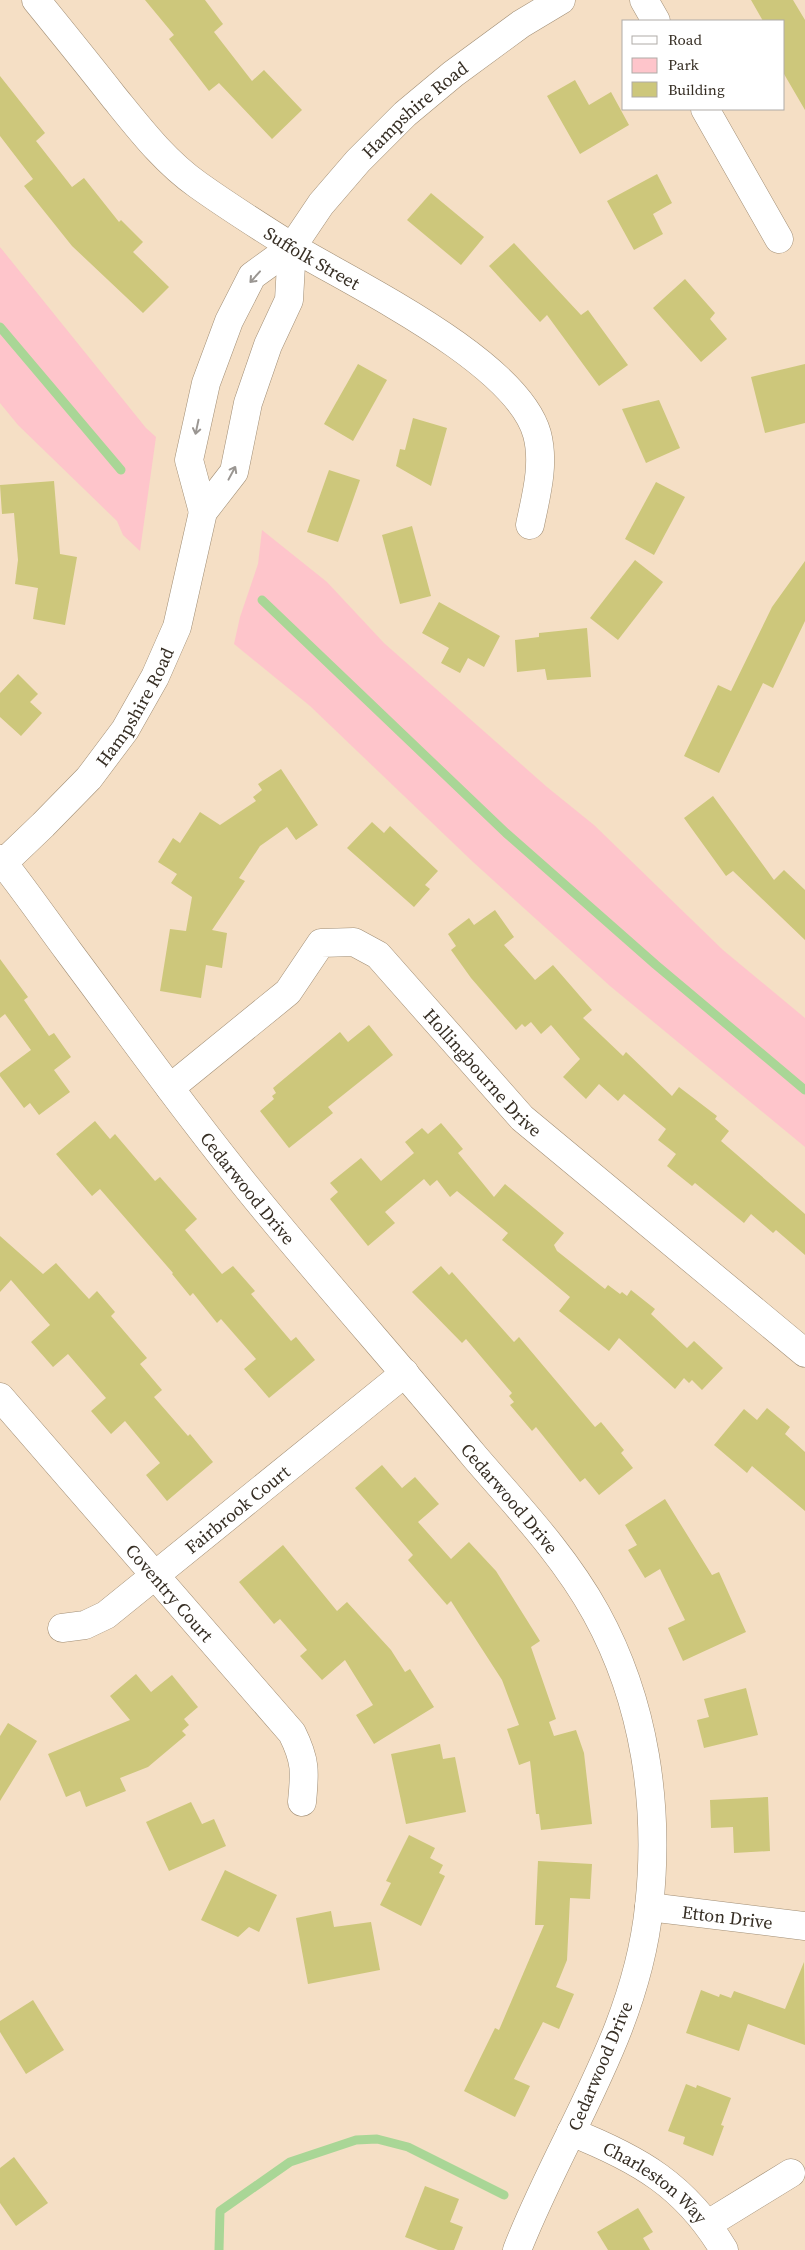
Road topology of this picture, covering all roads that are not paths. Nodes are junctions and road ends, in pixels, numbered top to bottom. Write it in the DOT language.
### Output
graph roads {
  1 [pos="36,0"];
  2 [pos="561,0"];
  3 [pos="644,0"];
  4 [pos="655,20"];
  5 [pos="706,110"];
  6 [pos="779,239"];
  7 [pos="292,246"];
  8 [pos="203,512"];
  9 [pos="530,526"];
  10 [pos="1,863"];
  11 [pos="170,1088"];
  12 [pos="805,1353"];
  13 [pos="405,1373"];
  14 [pos="0,1397"];
  15 [pos="154,1575"];
  16 [pos="62,1628"];
  17 [pos="302,1802"];
  18 [pos="649,1907"];
  19 [pos="805,1926"];
  20 [pos="571,2132"];
  21 [pos="792,2172"];
  22 [pos="708,2224"];
  23 [pos="517,2250"];
  24 [pos="724,2250"];
  1 -- 7 [label="street, Suffolk Street"];
  2 -- 7 [label="street, Hampshire Road"];
  3 -- 4 [label="street"];
  5 -- 6 [label="street"];
  8 -- 7 [label="street, Hampshire Road, one-way"];
  7 -- 8 [label="street, Hampshire Road, one-way"];
  7 -- 9 [label="street, Suffolk Street"];
  8 -- 10 [label="street, Hampshire Road"];
  10 -- 11 [label="street, Cedarwood Drive"];
  11 -- 12 [label="street, Hollingbourne Drive"];
  11 -- 13 [label="street, Cedarwood Drive"];
  13 -- 15 [label="street, Fairbrook Court"];
  13 -- 18 [label="street, Cedarwood Drive"];
  14 -- 15 [label="street, Coventry Court"];
  15 -- 16 [label="street, Fairbrook Court"];
  15 -- 17 [label="street, Coventry Court"];
  18 -- 19 [label="street, Etton Drive"];
  18 -- 20 [label="street, Cedarwood Drive"];
  20 -- 22 [label="street, Charleston Way"];
  20 -- 23 [label="street, Cedarwood Drive"];
  21 -- 22 [label="street"];
  22 -- 24 [label="street, Charleston Way"];
}
